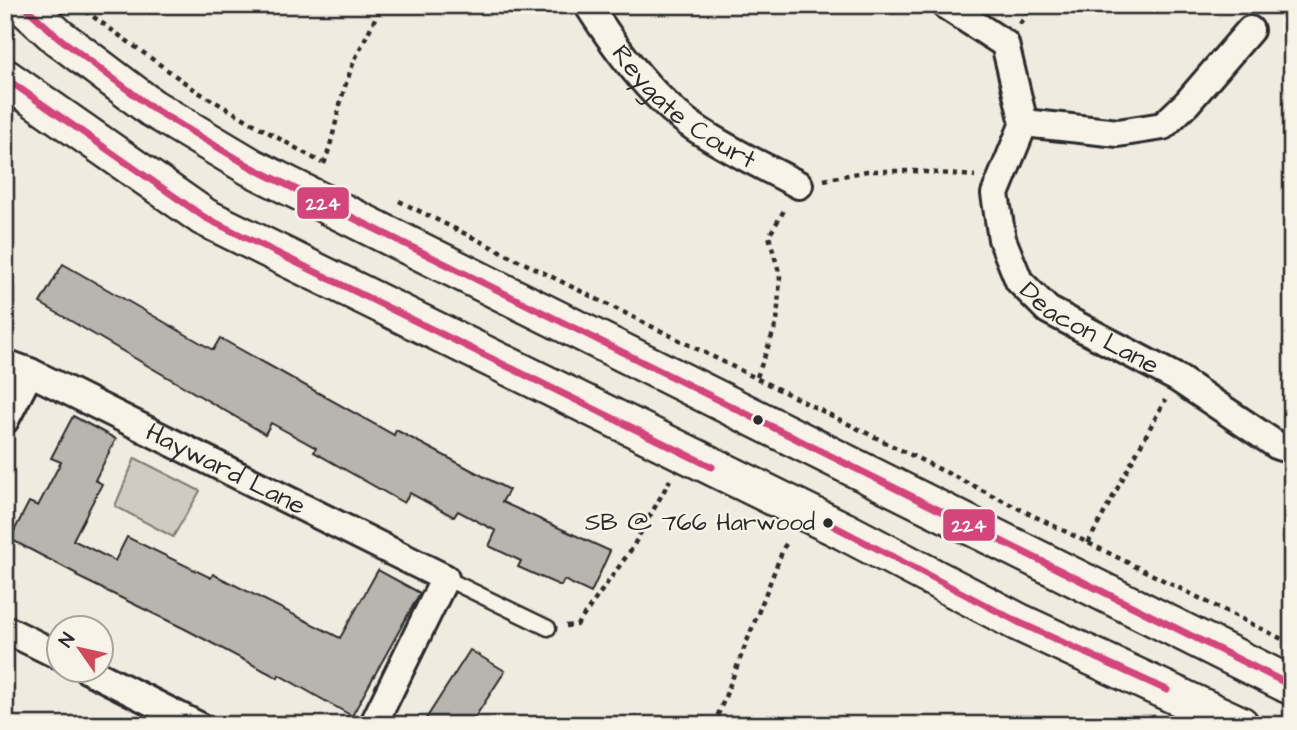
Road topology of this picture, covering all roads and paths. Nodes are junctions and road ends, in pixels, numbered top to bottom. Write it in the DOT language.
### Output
graph roads {
  1 [pos="23,5"];
  2 [pos="77,5"];
  3 [pos="380,5"];
  4 [pos="588,5"];
  5 [pos="945,5"];
  6 [pos="1250,30"];
  7 [pos="5,78"];
  8 [pos="1024,123"];
  9 [pos="324,164"];
  10 [pos="336,170"];
  11 [pos="1001,178"];
  12 [pos="799,185"];
  13 [pos="398,201"];
  14 [pos="18,368"];
  15 [pos="757,377"];
  16 [pos="1177,378"];
  17 [pos="740,411"];
  18 [pos="5,420"];
  19 [pos="1292,450"];
  20 [pos="689,455"];
  21 [pos="808,514"];
  22 [pos="1088,543"];
  23 [pos="445,578"];
  24 [pos="548,628"];
  25 [pos="5,629"];
  26 [pos="1292,644"];
  27 [pos="46,649"];
  28 [pos="116,684"];
  29 [pos="1292,686"];
  30 [pos="197,725"];
  31 [pos="373,725"];
  32 [pos="714,725"];
  33 [pos="1240,725"];
  1 -- 17 [label="main road"];
  2 -- 9 [label="path"];
  3 -- 9 [label="path"];
  4 -- 12 [label="street, Reygate Court"];
  5 -- 8 [label="street"];
  6 -- 8 [label="street"];
  7 -- 20 [label="main road"];
  8 -- 11 [label="street, Deacon Lane"];
  9 -- 10 [label="path"];
  11 -- 12 [label="path"];
  11 -- 16 [label="street, Deacon Lane"];
  12 -- 15 [label="path"];
  13 -- 15 [label="path"];
  14 -- 18 [label="street"];
  14 -- 23 [label="street, Hayward Lane"];
  15 -- 17 [label="path"];
  15 -- 22 [label="path"];
  16 -- 19 [label="street, Deacon Lane"];
  16 -- 22 [label="path"];
  17 -- 29 [label="main road"];
  20 -- 21 [label="main road"];
  20 -- 24 [label="path"];
  21 -- 32 [label="path"];
  21 -- 33 [label="main road"];
  22 -- 26 [label="path"];
  23 -- 24 [label="lane"];
  23 -- 31 [label="street"];
  25 -- 27 [label="street"];
  28 -- 30 [label="street"];
}
